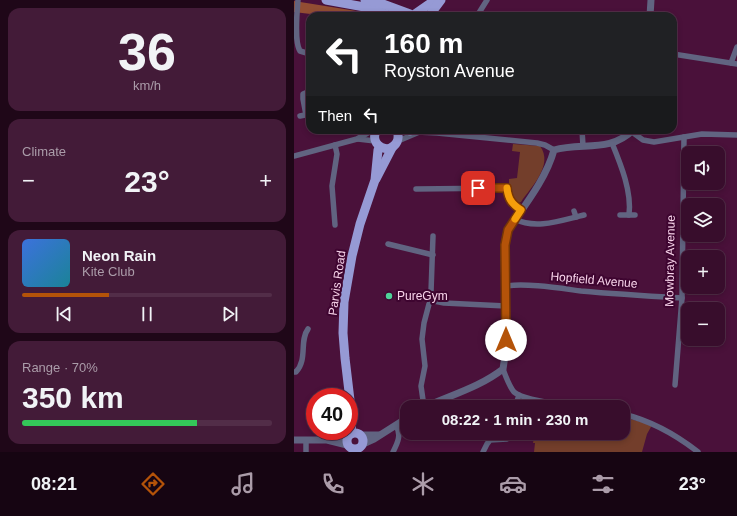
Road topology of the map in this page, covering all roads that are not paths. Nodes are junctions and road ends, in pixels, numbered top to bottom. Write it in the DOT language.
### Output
graph roads {
  1 [pos="298,0"];
  2 [pos="326,0"];
  3 [pos="365,0"];
  4 [pos="435,0"];
  5 [pos="441,0"];
  6 [pos="487,0"];
  7 [pos="651,0"];
  8 [pos="380,12"];
  9 [pos="405,12"];
  10 [pos="417,12"];
  11 [pos="432,12"];
  12 [pos="480,12"];
  13 [pos="650,12"];
  14 [pos="296,40"];
  15 [pos="737,47"];
  16 [pos="306,53"];
  17 [pos="677,55"];
  18 [pos="734,64"];
  19 [pos="306,93"];
  20 [pos="306,108"];
  21 [pos="306,114"];
  22 [pos="300,116"];
  23 [pos="367,134"];
  24 [pos="374,134"];
  25 [pos="451,134"];
  26 [pos="582,134"];
  27 [pos="627,134"];
  28 [pos="635,134"];
  29 [pos="737,135"];
  30 [pos="396,137"];
  31 [pos="684,137"];
  32 [pos="358,139"];
  33 [pos="612,143"];
  34 [pos="377,144"];
  35 [pos="335,145"];
  36 [pos="583,146"];
  37 [pos="554,150"];
  38 [pos="294,156"];
  39 [pos="375,180"];
  40 [pos="416,189"];
  41 [pos="521,210"];
  42 [pos="584,215"];
  43 [pos="620,215"];
  44 [pos="515,220"];
  45 [pos="335,226"];
  46 [pos="433,236"];
  47 [pos="388,244"];
  48 [pos="433,255"];
  49 [pos="505,286"];
  50 [pos="682,298"];
  51 [pos="429,304"];
  52 [pos="506,306"];
  53 [pos="308,329"];
  54 [pos="502,370"];
  55 [pos="294,372"];
  56 [pos="675,385"];
  57 [pos="519,395"];
  58 [pos="423,400"];
  59 [pos="443,400"];
  60 [pos="518,400"];
  61 [pos="539,400"];
  62 [pos="630,416"];
  63 [pos="400,423"];
  64 [pos="396,426"];
  65 [pos="294,440"];
  66 [pos="490,440"];
  67 [pos="306,441"];
  68 [pos="355,443"];
  69 [pos="306,452"];
  70 [pos="393,452"];
  71 [pos="483,452"];
  72 [pos="698,452"];
  1 -- 14 [label="street"];
  2 -- 8 [label="main road"];
  3 -- 9 [label="main road"];
  4 -- 10 [label="main road"];
  5 -- 11 [label="main road"];
  6 -- 12 [label="street"];
  7 -- 13 [label="street"];
  14 -- 16 [label="street"];
  15 -- 18 [label="street"];
  17 -- 18 [label="street"];
  19 -- 20 [label="street"];
  21 -- 22 [label="street"];
  23 -- 32 [label="street"];
  24 -- 34 [label="main road, Parvis Road"];
  25 -- 37 [label="street"];
  26 -- 36 [label="street"];
  27 -- 33 [label="street"];
  28 -- 31 [label="street"];
  29 -- 31 [label="street"];
  30 -- 34 [label="main road"];
  30 -- 39 [label="main road, Parvis Road"];
  31 -- 50 [label="street, Mowbray Avenue"];
  32 -- 34 [label="street"];
  32 -- 35 [label="street"];
  33 -- 36 [label="street"];
  33 -- 43 [label="street"];
  34 -- 39 [label="main road, Parvis Road"];
  35 -- 38 [label="street"];
  35 -- 45 [label="street"];
  36 -- 37 [label="street"];
  37 -- 41 [label="street"];
  39 -- 68 [label="main road, Parvis Road"];
  40 -- 41 [label="street"];
  41 -- 44 [label="street"];
  42 -- 44 [label="street"];
  44 -- 49 [label="street"];
  46 -- 48 [label="street"];
  47 -- 48 [label="street"];
  48 -- 52 [label="street"];
  49 -- 50 [label="street, Hopfield Avenue"];
  49 -- 52 [label="street"];
  50 -- 56 [label="street, Mowbray Avenue"];
  51 -- 58 [label="street"];
  52 -- 54 [label="street"];
  53 -- 55 [label="street"];
  54 -- 57 [label="street"];
  54 -- 59 [label="street"];
  57 -- 60 [label="street"];
  57 -- 61 [label="street"];
  62 -- 72 [label="street"];
  63 -- 64 [label="street"];
  64 -- 68 [label="street"];
  64 -- 70 [label="street"];
  65 -- 67 [label="street"];
  66 -- 71 [label="street"];
  67 -- 68 [label="street"];
  67 -- 69 [label="street"];
}
